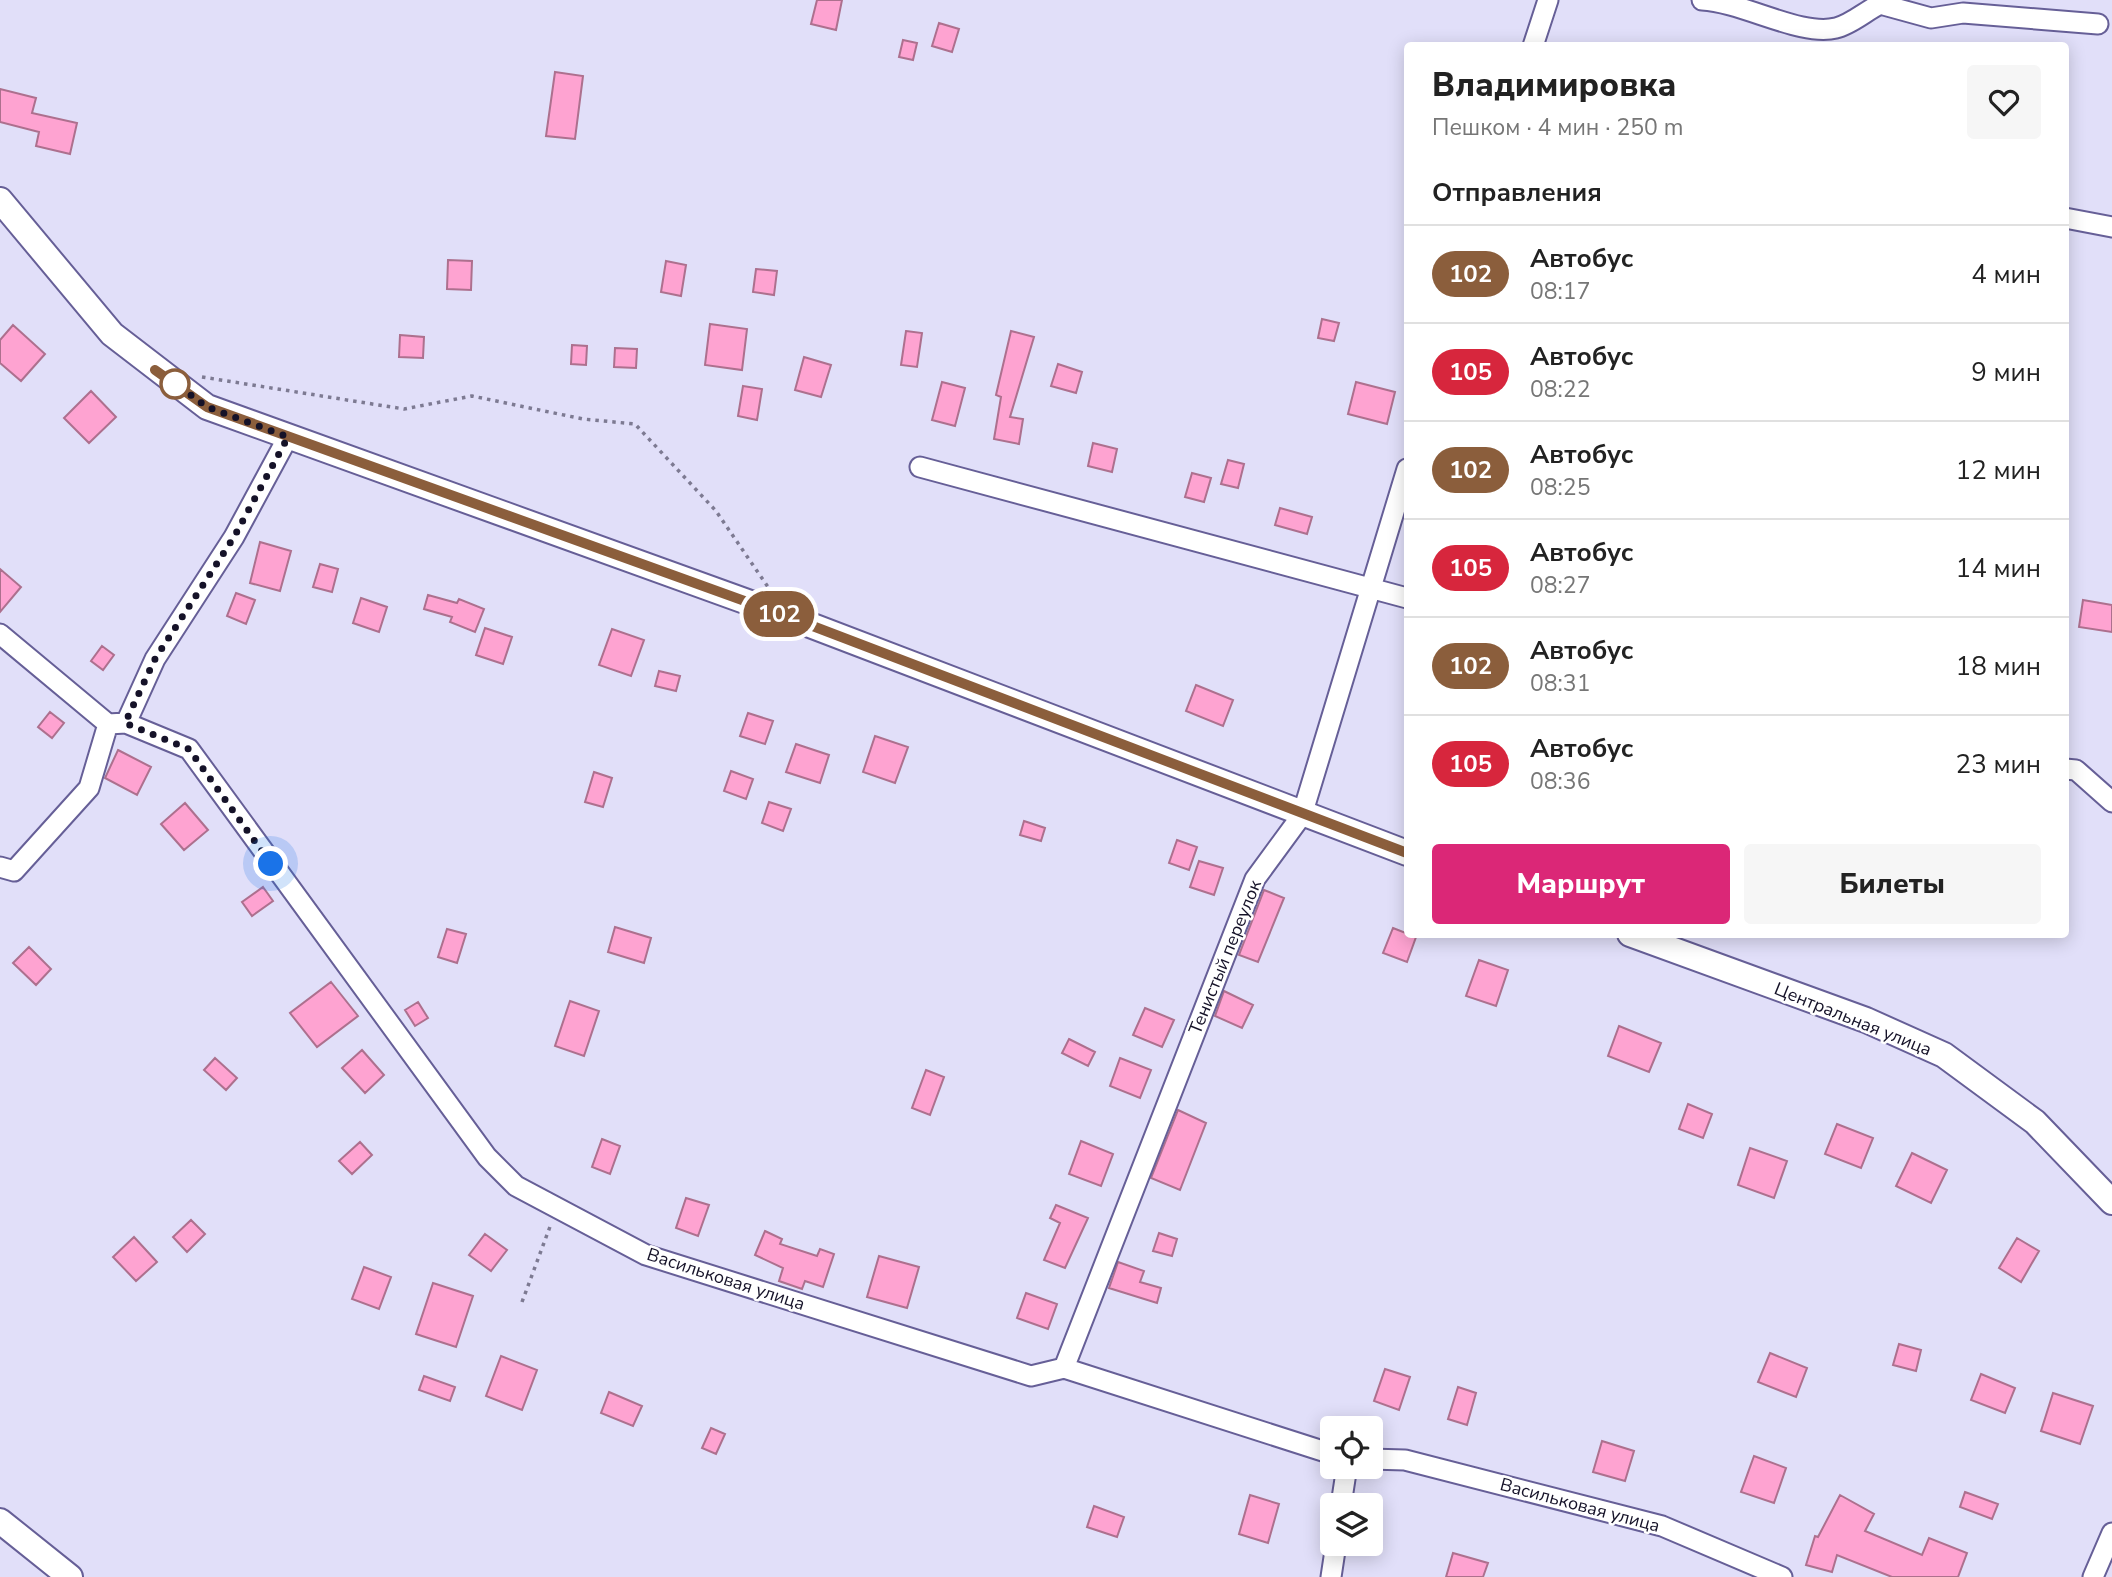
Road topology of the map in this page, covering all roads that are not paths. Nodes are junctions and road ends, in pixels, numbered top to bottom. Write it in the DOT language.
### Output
graph roads {
  1 [pos="1548,0"];
  2 [pos="1702,0"];
  3 [pos="2098,24"];
  4 [pos="1534,42"];
  5 [pos="0,200"];
  6 [pos="2069,219"];
  7 [pos="2112,227"];
  8 [pos="288,437"];
  9 [pos="920,467"];
  10 [pos="1404,479"];
  11 [pos="1372,589"];
  12 [pos="1404,597"];
  13 [pos="0,634"];
  14 [pos="117,724"];
  15 [pos="2069,769"];
  16 [pos="2112,802"];
  17 [pos="1302,815"];
  18 [pos="1404,852"];
  19 [pos="0,867"];
  20 [pos="1641,938"];
  21 [pos="2112,1202"];
  22 [pos="1064,1367"];
  23 [pos="1320,1450"];
  24 [pos="1383,1459"];
  25 [pos="0,1521"];
  26 [pos="2112,1533"];
  27 [pos="1334,1556"];
  28 [pos="70,1577"];
  29 [pos="1331,1577"];
  30 [pos="1782,1577"];
  31 [pos="2093,1577"];
  1 -- 4 [label="street"];
  2 -- 3 [label="street"];
  5 -- 8 [label="street"];
  6 -- 7 [label="street"];
  8 -- 14 [label="street"];
  8 -- 17 [label="street"];
  9 -- 11 [label="street"];
  10 -- 11 [label="street, Тенистый переулок"];
  11 -- 12 [label="street"];
  11 -- 17 [label="street, Тенистый переулок"];
  13 -- 14 [label="street, Васильковая улица"];
  14 -- 19 [label="street"];
  14 -- 22 [label="street, Васильковая улица"];
  15 -- 16 [label="street"];
  17 -- 18 [label="street"];
  17 -- 22 [label="street, Тенистый переулок"];
  20 -- 21 [label="street, Центральная улица"];
  22 -- 23 [label="street"];
  24 -- 30 [label="street, Васильковая улица"];
  25 -- 28 [label="street"];
  26 -- 31 [label="street"];
  27 -- 29 [label="street"];
}
